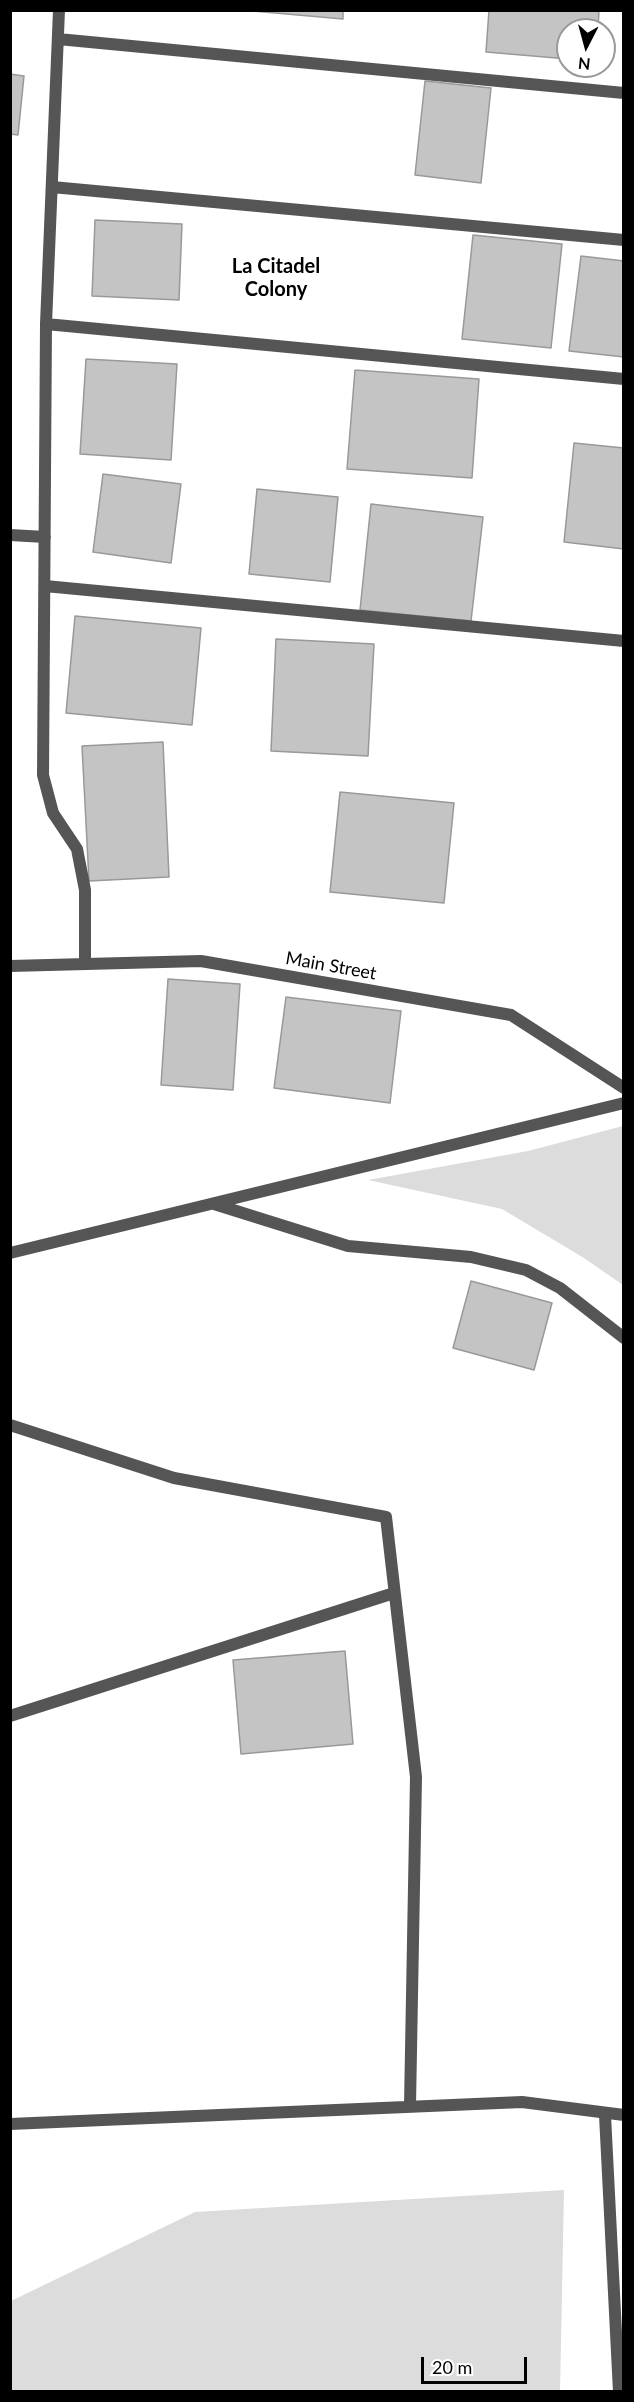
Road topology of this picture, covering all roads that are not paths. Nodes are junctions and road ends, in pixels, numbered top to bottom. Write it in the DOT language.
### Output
graph roads {
  1 [pos="59,10"];
  2 [pos="58,39"];
  3 [pos="624,93"];
  4 [pos="52,187"];
  5 [pos="624,240"];
  6 [pos="46,324"];
  7 [pos="624,379"];
  8 [pos="10,535"];
  9 [pos="45,537"];
  10 [pos="45,586"];
  11 [pos="624,641"];
  12 [pos="85,964"];
  13 [pos="10,966"];
  14 [pos="624,1088"];
  15 [pos="624,1103"];
  16 [pos="213,1204"];
  17 [pos="10,1253"];
  18 [pos="624,1338"];
  19 [pos="10,1425"];
  20 [pos="394,1593"];
  21 [pos="10,1716"];
  22 [pos="410,2105"];
  23 [pos="605,2115"];
  24 [pos="624,2115"];
  25 [pos="10,2124"];
  26 [pos="619,2391"];
  1 -- 2 [label="street"];
  2 -- 3 [label="street"];
  2 -- 4 [label="street"];
  4 -- 5 [label="street"];
  4 -- 6 [label="street"];
  6 -- 7 [label="street"];
  6 -- 9 [label="street"];
  8 -- 9 [label="street"];
  9 -- 10 [label="street"];
  10 -- 11 [label="street"];
  10 -- 12 [label="street"];
  12 -- 13 [label="street, Main Street"];
  12 -- 14 [label="street, Main Street"];
  15 -- 16 [label="street"];
  16 -- 17 [label="street"];
  16 -- 18 [label="street"];
  19 -- 20 [label="street"];
  20 -- 21 [label="street"];
  20 -- 22 [label="street"];
  22 -- 23 [label="street"];
  22 -- 25 [label="street"];
  23 -- 24 [label="street"];
  23 -- 26 [label="street"];
}
